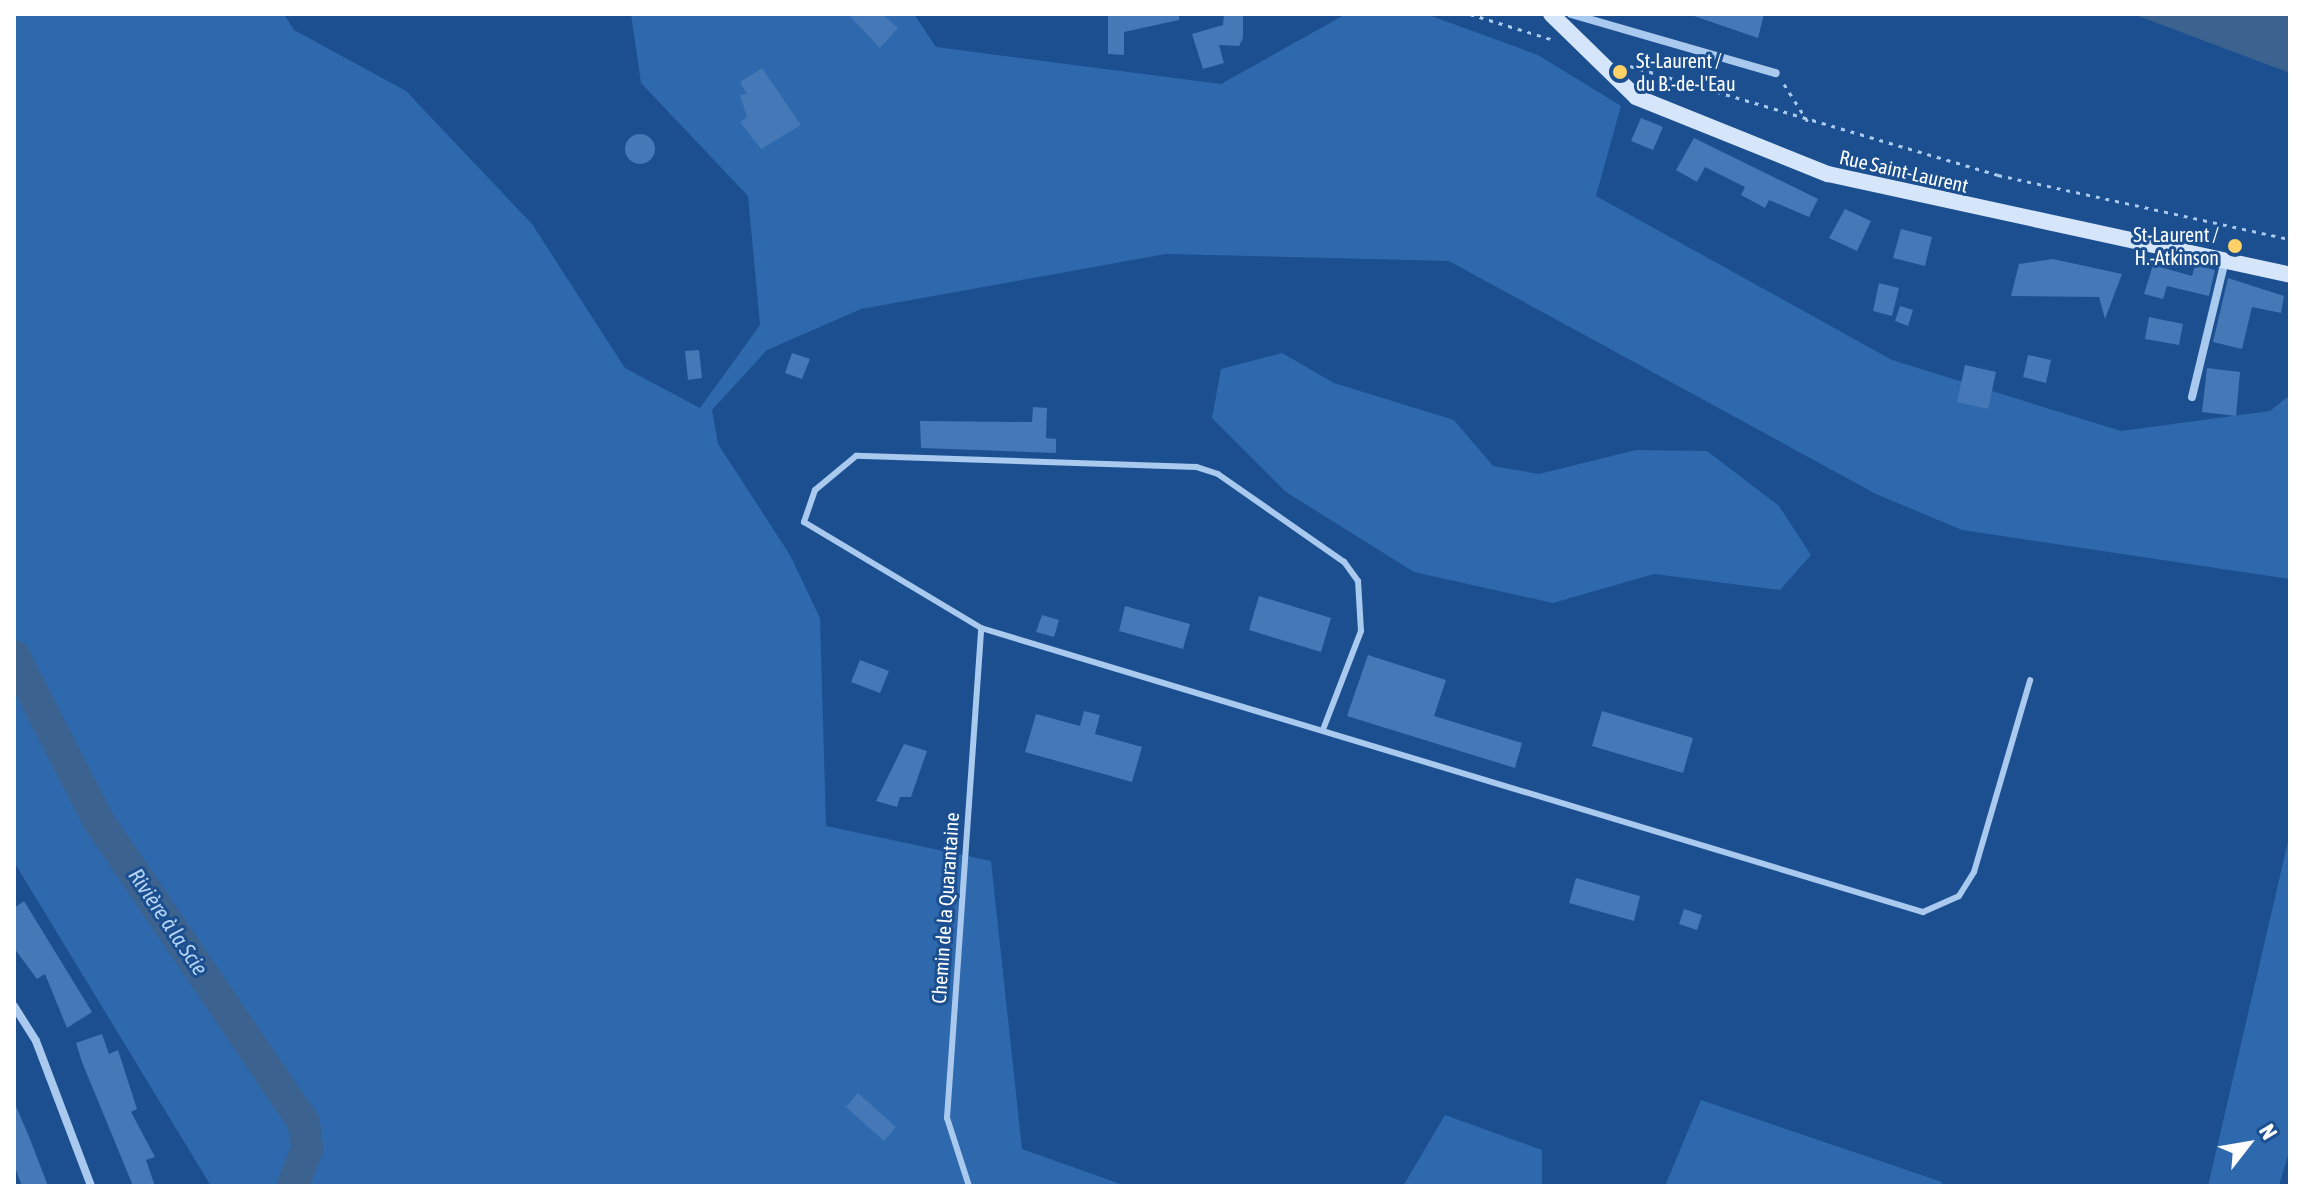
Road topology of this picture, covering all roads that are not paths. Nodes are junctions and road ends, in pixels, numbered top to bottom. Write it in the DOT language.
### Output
graph roads {
  1 [pos="1551,14"];
  2 [pos="1571,14"];
  3 [pos="1776,73"];
  4 [pos="2224,265"];
  5 [pos="2290,275"];
  6 [pos="2192,397"];
  7 [pos="981,628"];
  8 [pos="2030,680"];
  9 [pos="1324,727"];
  10 [pos="14,1006"];
  11 [pos="91,1186"];
  12 [pos="969,1186"];
  1 -- 4 [label="street, Rue Saint-Laurent"];
  2 -- 3 [label="street"];
  4 -- 5 [label="street, Rue Saint-Laurent"];
  4 -- 6 [label="street"];
  7 -- 9 [label="lane"];
  7 -- 9 [label="lane"];
  7 -- 12 [label="lane, Chemin de la Quarantaine"];
  8 -- 9 [label="lane"];
  10 -- 11 [label="street"];
}
